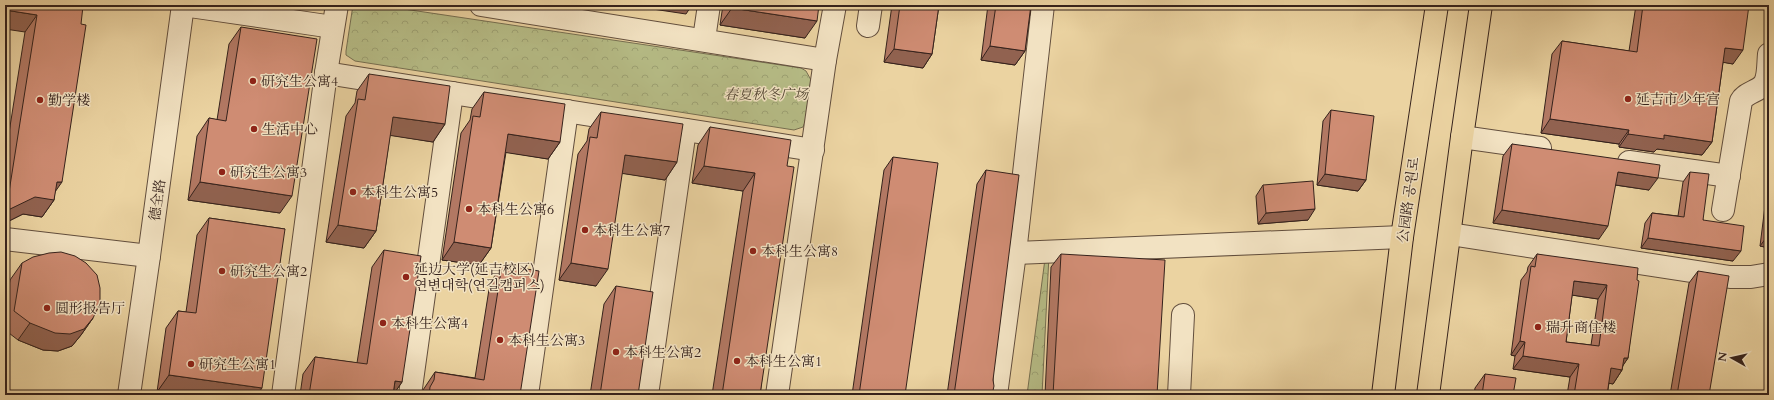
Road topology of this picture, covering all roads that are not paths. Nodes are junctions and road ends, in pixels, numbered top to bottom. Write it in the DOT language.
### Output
graph roads {
  1 [pos="183,5"];
  2 [pos="337,5"];
  3 [pos="480,5"];
  4 [pos="709,5"];
  5 [pos="835,5"];
  6 [pos="871,5"];
  7 [pos="1043,5"];
  8 [pos="1437,5"];
  9 [pos="1481,5"];
  10 [pos="582,13"];
  11 [pos="868,26"];
  12 [pos="333,27"];
  13 [pos="704,39"];
  14 [pos="1769,54"];
  15 [pos="825,60"];
  16 [pos="326,73"];
  17 [pos="452,93"];
  18 [pos="567,111"];
  19 [pos="685,130"];
  20 [pos="1462,137"];
  21 [pos="814,150"];
  22 [pos="1557,151"];
  23 [pos="1612,159"];
  24 [pos="1728,176"];
  25 [pos="1724,210"];
  26 [pos="1450,234"];
  27 [pos="1402,237"];
  28 [pos="5,239"];
  29 [pos="1015,253"];
  30 [pos="150,256"];
  31 [pos="1769,274"];
  32 [pos="1183,315"];
  33 [pos="129,395"];
  34 [pos="283,395"];
  35 [pos="410,395"];
  36 [pos="527,395"];
  37 [pos="647,395"];
  38 [pos="777,395"];
  39 [pos="996,395"];
  40 [pos="1179,395"];
  41 [pos="1383,395"];
  42 [pos="1428,395"];
  1 -- 12 [label="street"];
  1 -- 30 [label="street, 德全路"];
  2 -- 12 [label="street"];
  3 -- 10 [label="street"];
  4 -- 13 [label="street"];
  5 -- 15 [label="street"];
  6 -- 11 [label="street"];
  7 -- 29 [label="street"];
  8 -- 27 [label="main road, 公园路 공원로"];
  9 -- 20 [label="main road"];
  10 -- 13 [label="street"];
  12 -- 16 [label="street"];
  13 -- 15 [label="street"];
  14 -- 24 [label="street"];
  15 -- 21 [label="street"];
  16 -- 17 [label="street"];
  16 -- 34 [label="street"];
  17 -- 18 [label="street"];
  17 -- 35 [label="street"];
  18 -- 19 [label="street"];
  18 -- 36 [label="street"];
  19 -- 21 [label="street"];
  19 -- 37 [label="street"];
  20 -- 22 [label="street"];
  20 -- 26 [label="main road"];
  21 -- 38 [label="street"];
  23 -- 24 [label="street"];
  24 -- 25 [label="street"];
  26 -- 31 [label="street"];
  26 -- 42 [label="main road"];
  27 -- 29 [label="street"];
  27 -- 41 [label="main road, 公园路 공원로"];
  28 -- 30 [label="street"];
  29 -- 39 [label="street"];
  30 -- 33 [label="street, 德全路"];
  32 -- 40 [label="street"];
}
